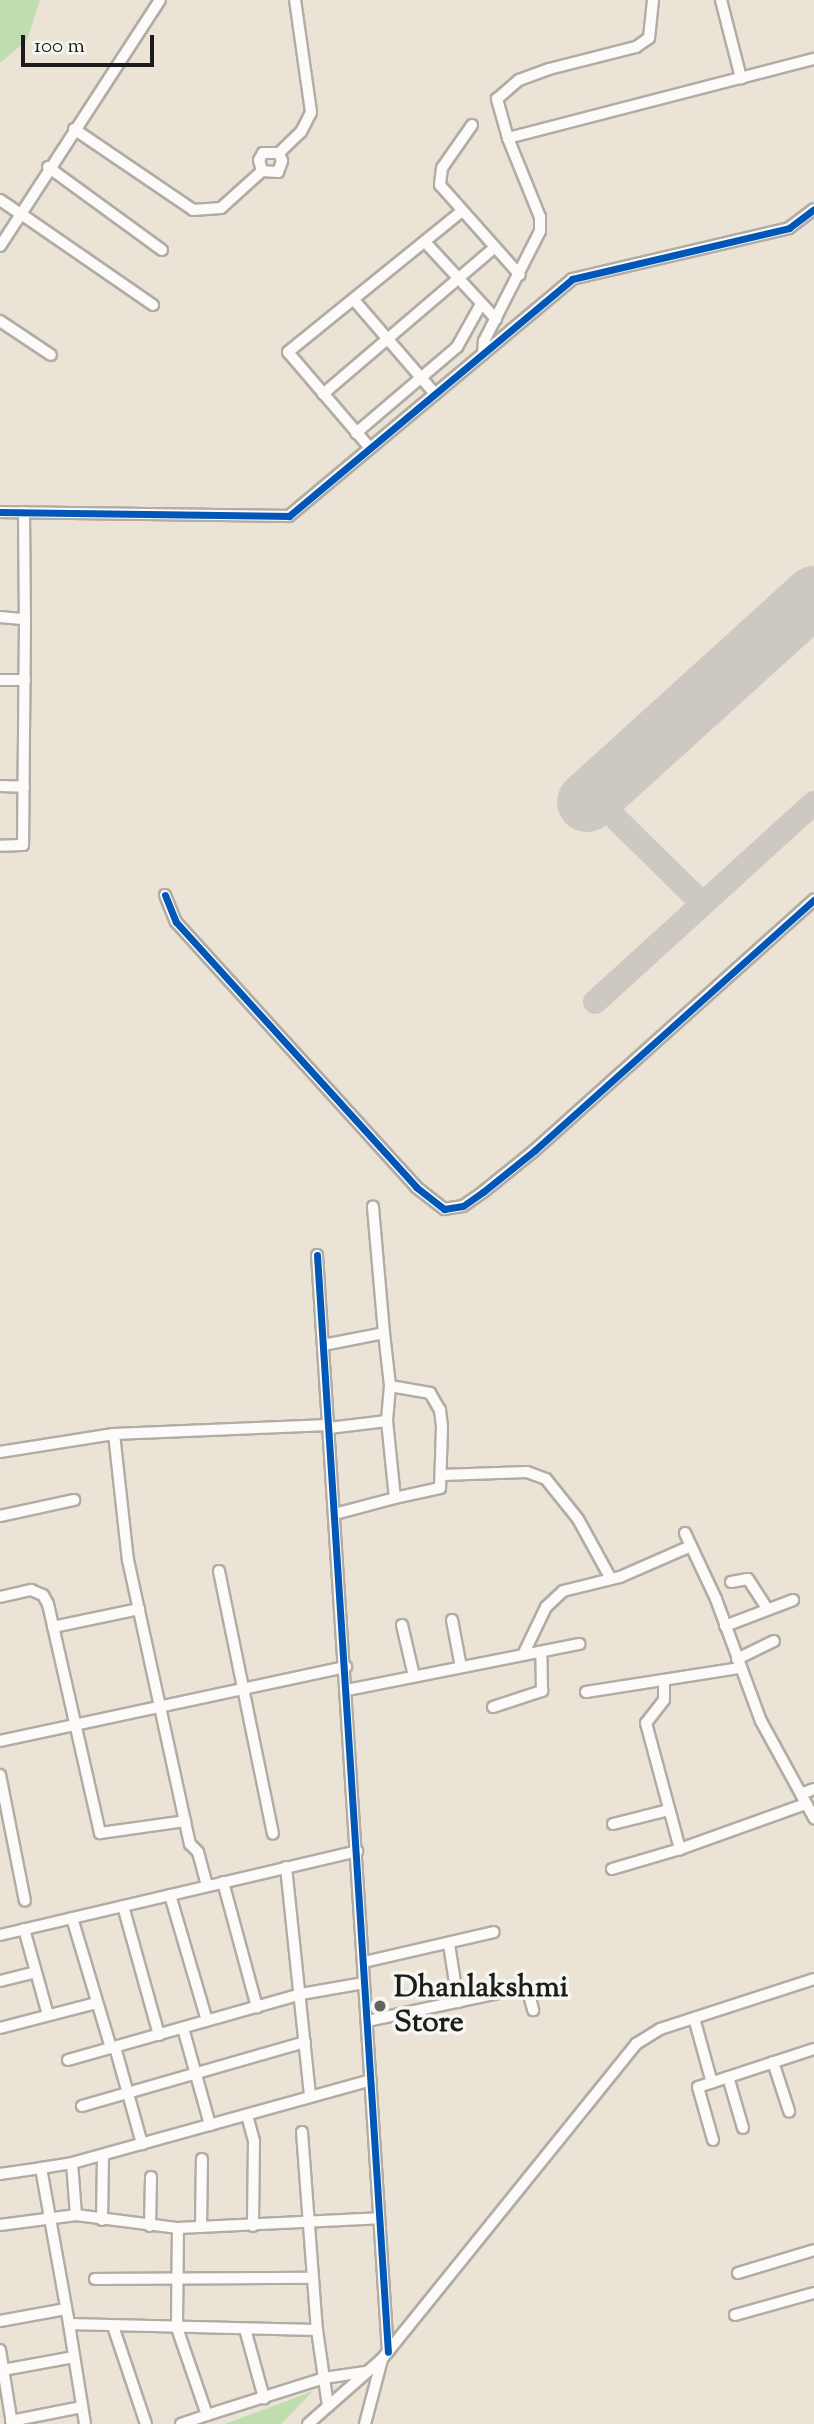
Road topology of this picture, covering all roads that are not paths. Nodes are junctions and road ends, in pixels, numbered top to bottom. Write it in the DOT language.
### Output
graph roads {
  1 [pos="160,0"];
  2 [pos="295,0"];
  3 [pos="653,0"];
  4 [pos="721,0"];
  5 [pos="814,59"];
  6 [pos="741,78"];
  7 [pos="472,125"];
  8 [pos="74,129"];
  9 [pos="508,138"];
  10 [pos="48,167"];
  11 [pos="0,200"];
  12 [pos="814,209"];
  13 [pos="461,212"];
  14 [pos="21,214"];
  15 [pos="425,242"];
  16 [pos="0,246"];
  17 [pos="495,247"];
  18 [pos="162,250"];
  19 [pos="520,275"];
  20 [pos="458,280"];
  21 [pos="354,300"];
  22 [pos="481,304"];
  23 [pos="153,305"];
  24 [pos="496,319"];
  25 [pos="0,321"];
  26 [pos="390,339"];
  27 [pos="483,354"];
  28 [pos="51,355"];
  29 [pos="422,378"];
  30 [pos="323,394"];
  31 [pos="435,394"];
  32 [pos="356,433"];
  33 [pos="370,448"];
  34 [pos="0,512"];
  35 [pos="24,512"];
  36 [pos="0,617"];
  37 [pos="25,619"];
  38 [pos="0,680"];
  39 [pos="25,680"];
  40 [pos="0,786"];
  41 [pos="24,786"];
  42 [pos="0,846"];
  43 [pos="165,895"];
  44 [pos="814,900"];
  45 [pos="373,1206"];
  46 [pos="317,1255"];
  47 [pos="383,1333"];
  48 [pos="323,1345"];
  49 [pos="390,1386"];
  50 [pos="387,1421"];
  51 [pos="329,1426"];
  52 [pos="114,1434"];
  53 [pos="0,1452"];
  54 [pos="442,1475"];
  55 [pos="395,1498"];
  56 [pos="74,1500"];
  57 [pos="335,1514"];
  58 [pos="0,1516"];
  59 [pos="685,1533"];
  60 [pos="691,1546"];
  61 [pos="219,1571"];
  62 [pos="611,1579"];
  63 [pos="731,1582"];
  64 [pos="0,1597"];
  65 [pos="793,1600"];
  66 [pos="767,1608"];
  67 [pos="139,1609"];
  68 [pos="452,1620"];
  69 [pos="402,1625"];
  70 [pos="725,1626"];
  71 [pos="53,1627"];
  72 [pos="774,1641"];
  73 [pos="580,1644"];
  74 [pos="541,1652"];
  75 [pos="523,1656"];
  76 [pos="738,1664"];
  77 [pos="345,1667"];
  78 [pos="461,1667"];
  79 [pos="414,1676"];
  80 [pos="664,1680"];
  81 [pos="243,1689"];
  82 [pos="347,1690"];
  83 [pos="586,1692"];
  84 [pos="160,1706"];
  85 [pos="493,1707"];
  86 [pos="76,1725"];
  87 [pos="0,1741"];
  88 [pos="0,1775"];
  89 [pos="814,1788"];
  90 [pos="804,1799"];
  91 [pos="669,1810"];
  92 [pos="814,1818"];
  93 [pos="185,1821"];
  94 [pos="613,1824"];
  95 [pos="272,1833"];
  96 [pos="680,1849"];
  97 [pos="357,1851"];
  98 [pos="286,1867"];
  99 [pos="612,1869"];
  100 [pos="223,1882"];
  101 [pos="207,1886"];
  102 [pos="170,1895"];
  103 [pos="25,1901"];
  104 [pos="123,1906"];
  105 [pos="72,1918"];
  106 [pos="24,1929"];
  107 [pos="494,1932"];
  108 [pos="0,1935"];
  109 [pos="449,1944"];
  110 [pos="364,1962"];
  111 [pos="35,1972"];
  112 [pos="814,1979"];
  113 [pos="0,1981"];
  114 [pos="364,1983"];
  115 [pos="302,1994"];
  116 [pos="458,2002"];
  117 [pos="97,2003"];
  118 [pos="257,2007"];
  119 [pos="533,2010"];
  120 [pos="48,2015"];
  121 [pos="694,2018"];
  122 [pos="207,2021"];
  123 [pos="367,2021"];
  124 [pos="0,2028"];
  125 [pos="183,2028"];
  126 [pos="159,2035"];
  127 [pos="305,2042"];
  128 [pos="113,2048"];
  129 [pos="814,2049"];
  130 [pos="68,2060"];
  131 [pos="773,2062"];
  132 [pos="194,2074"];
  133 [pos="728,2077"];
  134 [pos="371,2080"];
  135 [pos="712,2083"];
  136 [pos="128,2094"];
  137 [pos="310,2097"];
  138 [pos="82,2106"];
  139 [pos="789,2111"];
  140 [pos="247,2115"];
  141 [pos="210,2126"];
  142 [pos="743,2128"];
  143 [pos="302,2132"];
  144 [pos="713,2140"];
  145 [pos="142,2144"];
  146 [pos="103,2158"];
  147 [pos="202,2159"];
  148 [pos="72,2163"];
  149 [pos="41,2168"];
  150 [pos="0,2174"];
  151 [pos="151,2177"];
  152 [pos="51,2215"];
  153 [pos="76,2215"];
  154 [pos="379,2218"];
  155 [pos="102,2220"];
  156 [pos="310,2223"];
  157 [pos="0,2225"];
  158 [pos="150,2226"];
  159 [pos="253,2226"];
  160 [pos="201,2227"];
  161 [pos="178,2228"];
  162 [pos="814,2250"];
  163 [pos="738,2273"];
  164 [pos="313,2278"];
  165 [pos="94,2279"];
  166 [pos="177,2280"];
  167 [pos="814,2293"];
  168 [pos="66,2309"];
  169 [pos="735,2315"];
  170 [pos="0,2321"];
  171 [pos="69,2324"];
  172 [pos="113,2326"];
  173 [pos="177,2328"];
  174 [pos="245,2329"];
  175 [pos="317,2330"];
  176 [pos="0,2350"];
  177 [pos="385,2355"];
  178 [pos="74,2357"];
  179 [pos="3,2370"];
  180 [pos="364,2372"];
  181 [pos="324,2378"];
  182 [pos="264,2398"];
  183 [pos="328,2406"];
  184 [pos="82,2407"];
  185 [pos="207,2415"];
  186 [pos="11,2422"];
  187 [pos="85,2424"];
  188 [pos="146,2424"];
  189 [pos="181,2424"];
  190 [pos="308,2424"];
  191 [pos="365,2424"];
  1 -- 8 [label="street"];
  2 -- 8 [label="street"];
  3 -- 9 [label="street"];
  4 -- 6 [label="street"];
  5 -- 6 [label="street"];
  6 -- 9 [label="street"];
  7 -- 13 [label="street"];
  8 -- 10 [label="street"];
  9 -- 19 [label="street"];
  10 -- 14 [label="street"];
  10 -- 18 [label="street"];
  11 -- 14 [label="street"];
  12 -- 27 [label="street"];
  13 -- 15 [label="street"];
  13 -- 17 [label="street"];
  14 -- 16 [label="street"];
  14 -- 23 [label="street"];
  15 -- 20 [label="street"];
  15 -- 21 [label="street"];
  17 -- 19 [label="street"];
  17 -- 20 [label="street"];
  19 -- 24 [label="street"];
  20 -- 22 [label="street"];
  20 -- 26 [label="street"];
  21 -- 26 [label="street"];
  21 -- 30 [label="street"];
  22 -- 24 [label="street"];
  22 -- 29 [label="street"];
  24 -- 27 [label="street"];
  25 -- 28 [label="street"];
  26 -- 29 [label="street"];
  26 -- 30 [label="street"];
  27 -- 31 [label="street"];
  29 -- 31 [label="street"];
  29 -- 32 [label="street"];
  30 -- 32 [label="street"];
  31 -- 33 [label="street"];
  32 -- 33 [label="street"];
  33 -- 35 [label="street"];
  34 -- 35 [label="street"];
  35 -- 37 [label="street"];
  36 -- 37 [label="street"];
  37 -- 39 [label="street"];
  38 -- 39 [label="street"];
  39 -- 41 [label="street"];
  40 -- 41 [label="street"];
  41 -- 42 [label="street"];
  43 -- 44 [label="street"];
  45 -- 47 [label="street"];
  46 -- 48 [label="street"];
  47 -- 48 [label="street"];
  47 -- 49 [label="street"];
  48 -- 51 [label="street"];
  49 -- 50 [label="street"];
  49 -- 54 [label="street"];
  50 -- 51 [label="street"];
  50 -- 55 [label="street"];
  51 -- 52 [label="street"];
  51 -- 57 [label="street"];
  52 -- 53 [label="street"];
  52 -- 67 [label="street"];
  54 -- 55 [label="street"];
  54 -- 62 [label="street"];
  55 -- 57 [label="street"];
  56 -- 58 [label="street"];
  57 -- 77 [label="street"];
  59 -- 60 [label="street"];
  60 -- 62 [label="street"];
  60 -- 70 [label="street"];
  61 -- 81 [label="street"];
  62 -- 75 [label="street"];
  63 -- 66 [label="street"];
  64 -- 71 [label="street"];
  65 -- 66 [label="street"];
  66 -- 70 [label="street"];
  67 -- 71 [label="street"];
  67 -- 84 [label="street"];
  68 -- 78 [label="street"];
  69 -- 79 [label="street"];
  70 -- 76 [label="street"];
  71 -- 86 [label="street"];
  72 -- 76 [label="street"];
  73 -- 74 [label="street"];
  74 -- 75 [label="street"];
  74 -- 85 [label="street"];
  75 -- 78 [label="street"];
  76 -- 80 [label="street"];
  76 -- 90 [label="street"];
  77 -- 81 [label="street"];
  77 -- 82 [label="street"];
  78 -- 79 [label="street"];
  79 -- 82 [label="street"];
  80 -- 83 [label="street"];
  80 -- 91 [label="street"];
  81 -- 84 [label="street"];
  81 -- 95 [label="street"];
  82 -- 97 [label="street"];
  84 -- 86 [label="street"];
  84 -- 93 [label="street"];
  86 -- 87 [label="street"];
  86 -- 93 [label="street"];
  88 -- 103 [label="street"];
  89 -- 90 [label="street"];
  90 -- 92 [label="street"];
  90 -- 96 [label="street"];
  91 -- 94 [label="street"];
  91 -- 96 [label="street"];
  93 -- 101 [label="street"];
  96 -- 99 [label="street"];
  97 -- 98 [label="street"];
  97 -- 110 [label="street"];
  98 -- 100 [label="street"];
  98 -- 115 [label="street"];
  100 -- 101 [label="street"];
  100 -- 118 [label="street"];
  101 -- 102 [label="street"];
  102 -- 104 [label="street"];
  102 -- 122 [label="street"];
  104 -- 105 [label="street"];
  104 -- 126 [label="street"];
  105 -- 106 [label="street"];
  105 -- 117 [label="street"];
  106 -- 108 [label="street"];
  106 -- 111 [label="street"];
  107 -- 109 [label="street"];
  109 -- 110 [label="street"];
  109 -- 116 [label="street"];
  110 -- 114 [label="street"];
  111 -- 113 [label="street"];
  111 -- 120 [label="street"];
  112 -- 121 [label="street"];
  114 -- 115 [label="street"];
  114 -- 123 [label="street"];
  115 -- 118 [label="street"];
  115 -- 127 [label="street"];
  116 -- 119 [label="street"];
  116 -- 123 [label="street"];
  117 -- 120 [label="street"];
  117 -- 128 [label="street"];
  118 -- 122 [label="street"];
  120 -- 124 [label="street"];
  121 -- 135 [label="street"];
  121 -- 177 [label="street"];
  122 -- 125 [label="street"];
  123 -- 134 [label="street"];
  125 -- 126 [label="street"];
  125 -- 132 [label="street"];
  126 -- 128 [label="street"];
  127 -- 132 [label="street"];
  127 -- 137 [label="street"];
  128 -- 130 [label="street"];
  128 -- 136 [label="street"];
  129 -- 131 [label="street"];
  131 -- 133 [label="street"];
  131 -- 139 [label="street"];
  132 -- 136 [label="street"];
  132 -- 141 [label="street"];
  133 -- 135 [label="street"];
  133 -- 142 [label="street"];
  134 -- 137 [label="street"];
  134 -- 154 [label="street"];
  135 -- 144 [label="street"];
  136 -- 138 [label="street"];
  136 -- 145 [label="street"];
  137 -- 140 [label="street"];
  140 -- 141 [label="street"];
  140 -- 159 [label="street"];
  141 -- 145 [label="street"];
  143 -- 156 [label="street"];
  145 -- 146 [label="street"];
  146 -- 148 [label="street"];
  146 -- 155 [label="street"];
  147 -- 160 [label="street"];
  148 -- 149 [label="street"];
  148 -- 153 [label="street"];
  149 -- 150 [label="street"];
  149 -- 152 [label="street"];
  151 -- 158 [label="street"];
  152 -- 153 [label="street"];
  152 -- 157 [label="street"];
  152 -- 168 [label="street"];
  153 -- 155 [label="street"];
  154 -- 156 [label="street"];
  154 -- 177 [label="street"];
  155 -- 158 [label="street"];
  156 -- 159 [label="street"];
  156 -- 164 [label="street"];
  158 -- 161 [label="street"];
  159 -- 160 [label="street"];
  160 -- 161 [label="street"];
  161 -- 166 [label="street"];
  162 -- 163 [label="street"];
  164 -- 166 [label="street"];
  164 -- 175 [label="street"];
  165 -- 166 [label="street"];
  166 -- 173 [label="street"];
  167 -- 169 [label="street"];
  168 -- 170 [label="street"];
  168 -- 171 [label="street"];
  171 -- 172 [label="street"];
  171 -- 178 [label="street"];
  172 -- 173 [label="street"];
  172 -- 188 [label="street"];
  173 -- 174 [label="street"];
  173 -- 185 [label="street"];
  174 -- 175 [label="street"];
  174 -- 182 [label="street"];
  175 -- 181 [label="street"];
  176 -- 179 [label="street"];
  177 -- 180 [label="street"];
  177 -- 191 [label="street"];
  178 -- 179 [label="street"];
  178 -- 184 [label="street"];
  179 -- 186 [label="street"];
  180 -- 181 [label="street"];
  180 -- 183 [label="street"];
  181 -- 182 [label="street"];
  181 -- 183 [label="street"];
  182 -- 185 [label="street"];
  183 -- 190 [label="street"];
  184 -- 186 [label="street"];
  184 -- 187 [label="street"];
  185 -- 189 [label="street"];
}
